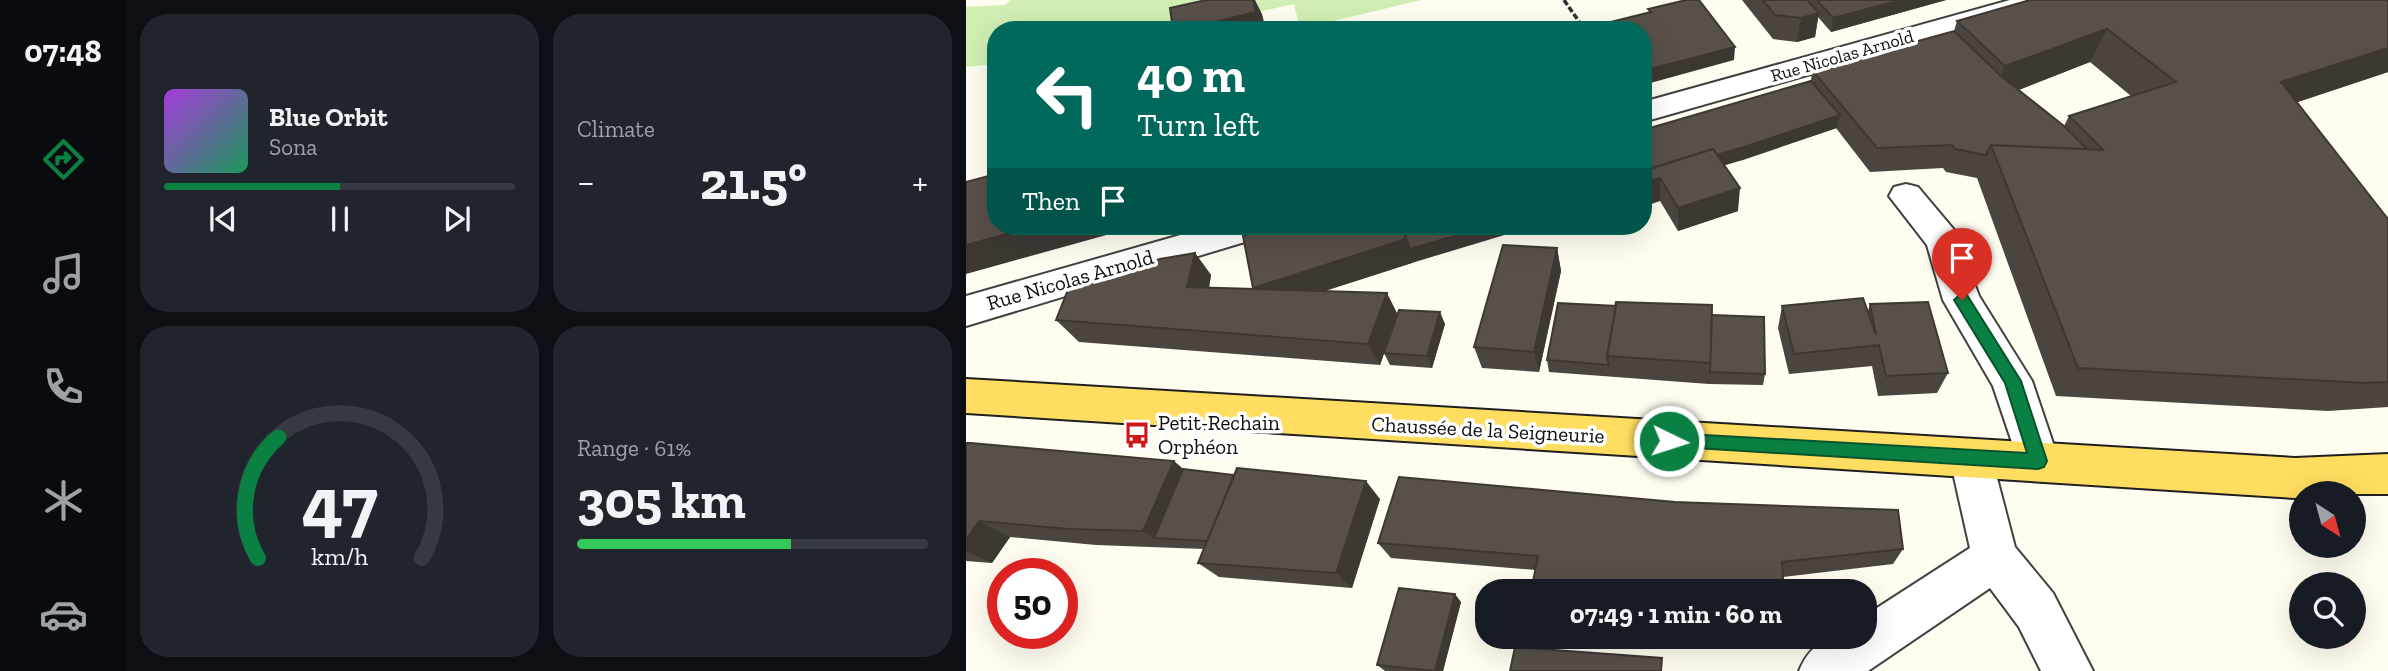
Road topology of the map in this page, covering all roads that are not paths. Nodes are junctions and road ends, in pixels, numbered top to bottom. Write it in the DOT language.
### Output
graph roads {
  1 [pos="2040,0"];
  2 [pos="1652,110"];
  3 [pos="1906,196"];
  4 [pos="1224,235"];
  5 [pos="966,311"];
  6 [pos="966,396"];
  7 [pos="1971,459"];
  8 [pos="2038,461"];
  9 [pos="2388,474"];
  10 [pos="1995,558"];
  11 [pos="1824,671"];
  12 [pos="2068,671"];
  1 -- 2 [label="street, Rue Nicolas Arnold"];
  3 -- 8 [label="street"];
  4 -- 5 [label="street, Rue Nicolas Arnold"];
  6 -- 7 [label="main road, Chaussée de la Seigneurie"];
  7 -- 8 [label="main road, Chaussée de la Seigneurie"];
  7 -- 10 [label="street"];
  8 -- 9 [label="main road, Chaussée de la Seigneurie"];
  10 -- 11 [label="street"];
  10 -- 12 [label="street"];
}
